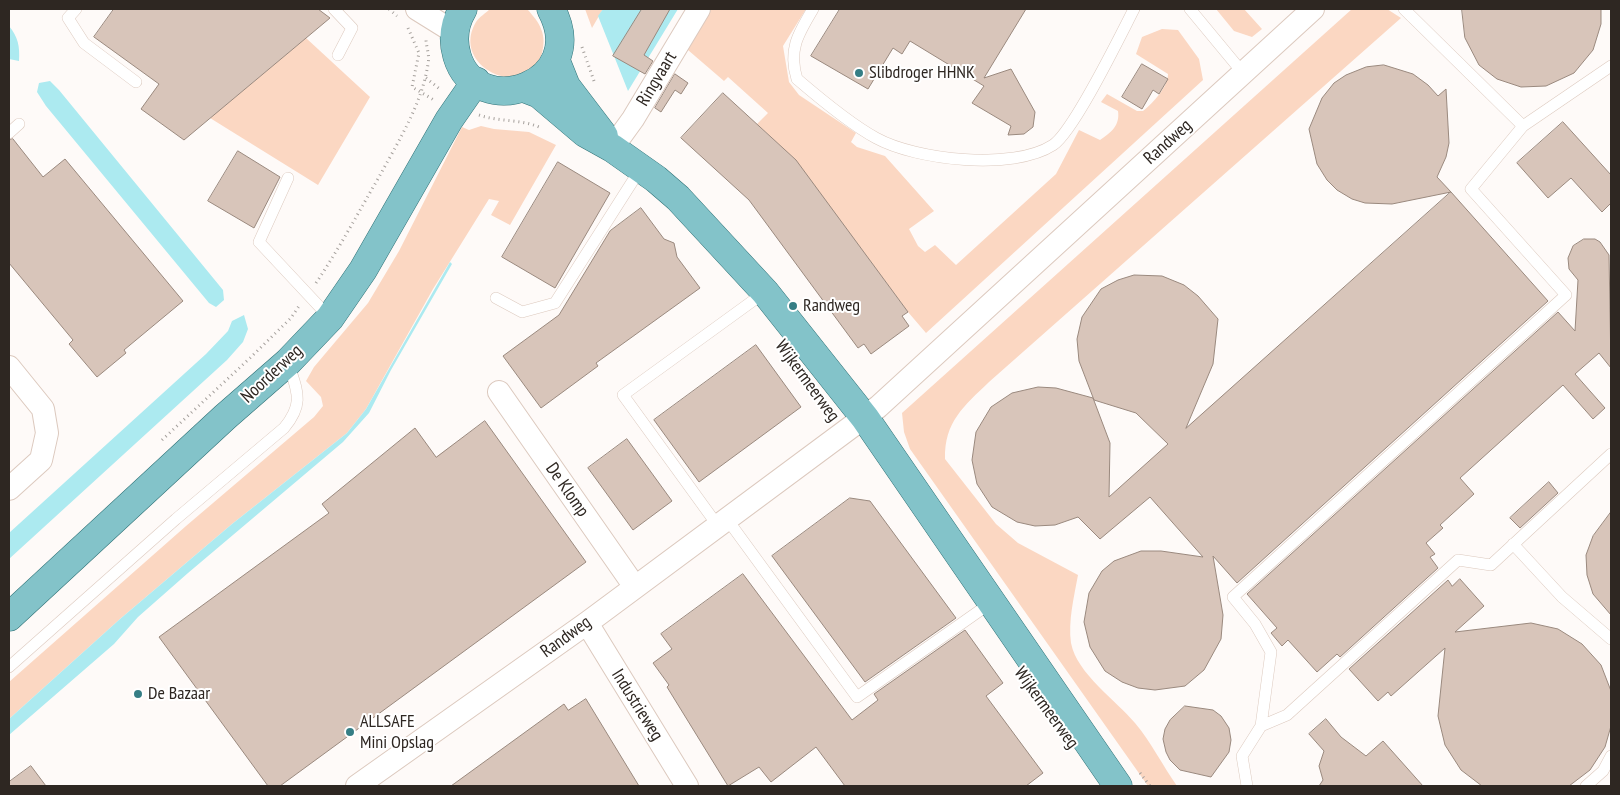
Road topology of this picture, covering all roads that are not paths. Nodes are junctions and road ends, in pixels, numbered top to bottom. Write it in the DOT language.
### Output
graph roads {
  1 [pos="76,9"];
  2 [pos="334,9"];
  3 [pos="551,9"];
  4 [pos="699,9"];
  5 [pos="813,9"];
  6 [pos="1134,9"];
  7 [pos="1190,9"];
  8 [pos="1313,9"];
  9 [pos="1404,9"];
  10 [pos="412,17"];
  11 [pos="458,21"];
  12 [pos="338,55"];
  13 [pos="556,61"];
  14 [pos="1611,66"];
  15 [pos="1243,73"];
  16 [pos="476,81"];
  17 [pos="136,82"];
  18 [pos="526,88"];
  19 [pos="19,124"];
  20 [pos="1523,126"];
  21 [pos="9,133"];
  22 [pos="612,148"];
  23 [pos="641,168"];
  24 [pos="288,178"];
  25 [pos="765,292"];
  26 [pos="496,298"];
  27 [pos="330,318"];
  28 [pos="288,362"];
  29 [pos="9,367"];
  30 [pos="499,392"];
  31 [pos="865,418"];
  32 [pos="1611,454"];
  33 [pos="9,489"];
  34 [pos="722,523"];
  35 [pos="1513,544"];
  36 [pos="635,588"];
  37 [pos="992,602"];
  38 [pos="9,617"];
  39 [pos="587,623"];
  40 [pos="1611,638"];
  41 [pos="9,667"];
  42 [pos="1261,726"];
  43 [pos="1611,756"];
  44 [pos="357,786"];
  45 [pos="687,786"];
  46 [pos="1118,786"];
  47 [pos="1247,786"];
  48 [pos="1586,786"];
  1 -- 17 [label="lane"];
  2 -- 12 [label="lane"];
  3 -- 13 [label="main road"];
  4 -- 22 [label="street, Ringvaart"];
  5 -- 6 [label="lane"];
  7 -- 15 [label="lane"];
  8 -- 15 [label="street, Randweg"];
  9 -- 20 [label="lane"];
  10 -- 11 [label="street"];
  11 -- 16 [label="main road"];
  13 -- 18 [label="main road"];
  13 -- 22 [label="main road, Wijkermeerweg"];
  14 -- 20 [label="lane"];
  15 -- 31 [label="street, Randweg"];
  16 -- 18 [label="main road"];
  16 -- 27 [label="main road, Noorderweg"];
  18 -- 22 [label="main road, Wijkermeerweg"];
  19 -- 21 [label="lane"];
  20 -- 42 [label="lane"];
  22 -- 23 [label="main road, Wijkermeerweg"];
  23 -- 25 [label="main road, Wijkermeerweg"];
  23 -- 26 [label="lane"];
  24 -- 27 [label="lane"];
  25 -- 31 [label="main road, Wijkermeerweg"];
  25 -- 34 [label="lane"];
  27 -- 28 [label="main road, Noorderweg"];
  28 -- 38 [label="main road, Noorderweg"];
  28 -- 41 [label="lane"];
  29 -- 33 [label="street"];
  30 -- 36 [label="street, De Klomp"];
  31 -- 34 [label="street, Randweg"];
  31 -- 37 [label="main road, Wijkermeerweg"];
  32 -- 35 [label="lane"];
  34 -- 36 [label="street, Randweg"];
  34 -- 37 [label="lane"];
  35 -- 40 [label="lane"];
  35 -- 42 [label="lane"];
  36 -- 39 [label="street, Randweg"];
  37 -- 46 [label="main road, Wijkermeerweg"];
  39 -- 44 [label="street, Randweg"];
  39 -- 45 [label="street, Industrieweg"];
  42 -- 47 [label="lane"];
  43 -- 48 [label="lane"];
}
